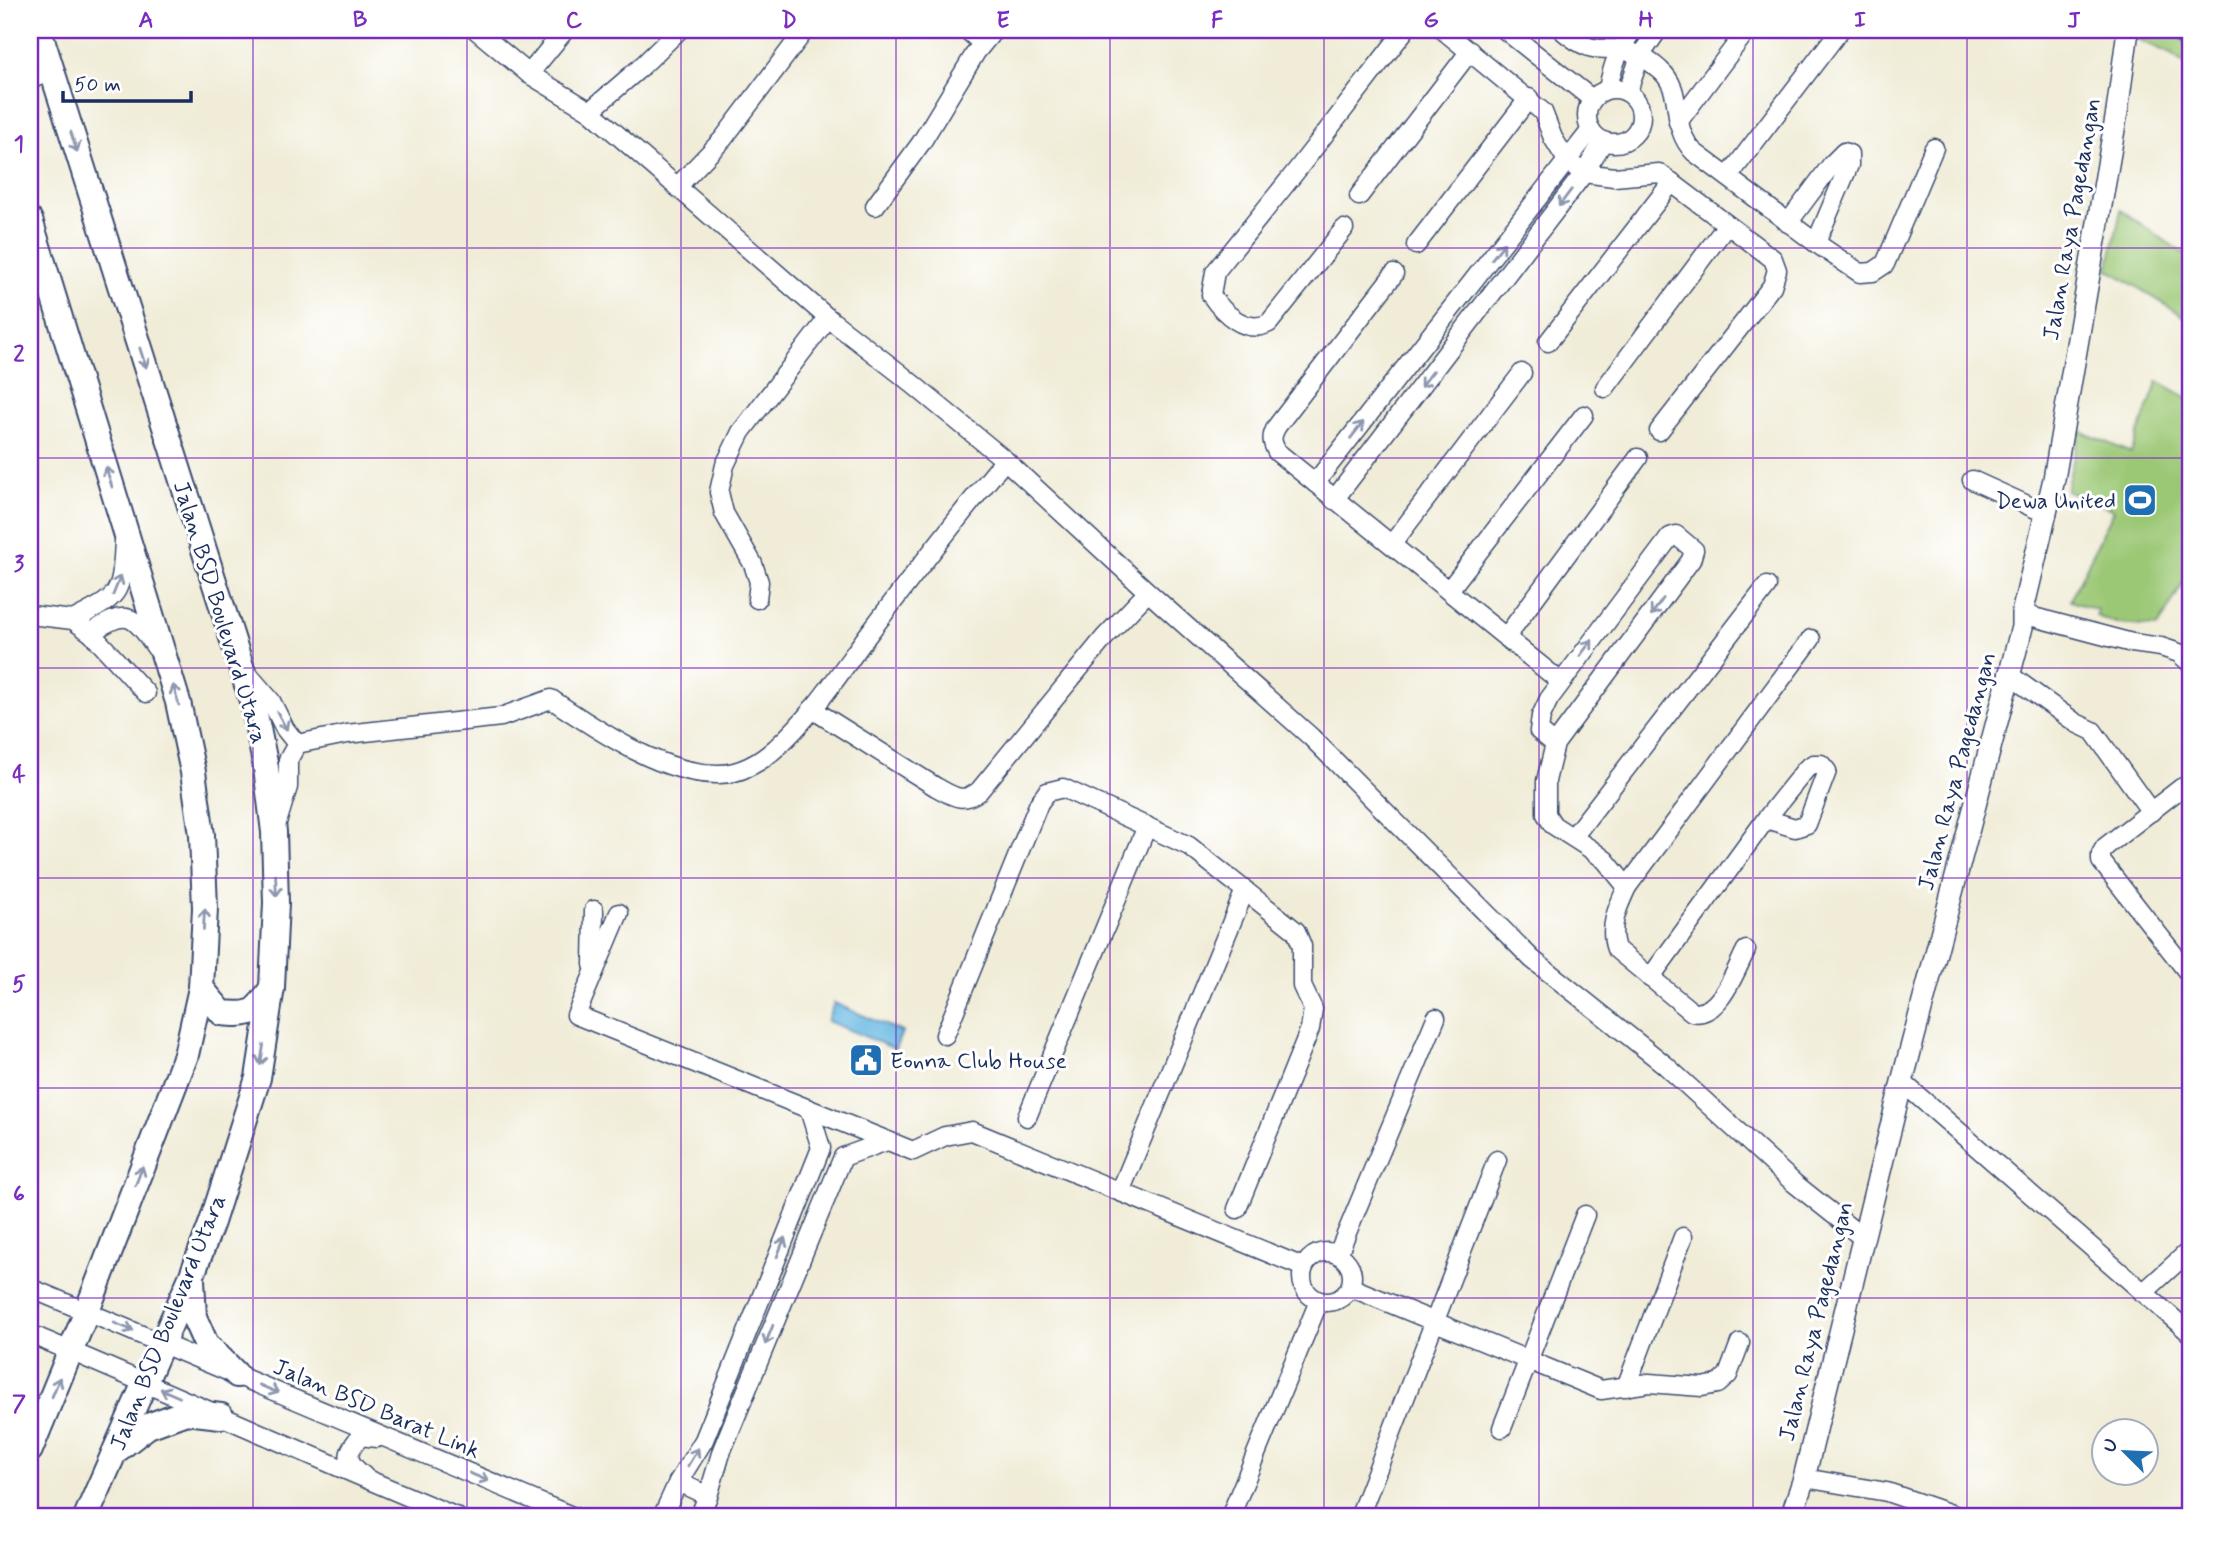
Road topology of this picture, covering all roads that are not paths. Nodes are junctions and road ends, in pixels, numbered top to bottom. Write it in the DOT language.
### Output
graph roads {
  1 [pos="39,30"];
  2 [pos="476,30"];
  3 [pos="565,30"];
  4 [pos="679,30"];
  5 [pos="805,30"];
  6 [pos="967,30"];
  7 [pos="1405,30"];
  8 [pos="1443,30"];
  9 [pos="1505,30"];
  10 [pos="1562,30"];
  11 [pos="1633,30"];
  12 [pos="1658,30"];
  13 [pos="1747,30"];
  14 [pos="1840,30"];
  15 [pos="2128,30"];
  16 [pos="2175,30"];
  17 [pos="988,37"];
  18 [pos="2190,40"];
  19 [pos="1618,50"];
  20 [pos="1470,51"];
  21 [pos="1640,56"];
  22 [pos="41,74"];
  23 [pos="529,74"];
  24 [pos="1608,89"];
  25 [pos="1628,91"];
  26 [pos="1529,98"];
  27 [pos="1592,99"];
  28 [pos="590,111"];
  29 [pos="1678,122"];
  30 [pos="1597,136"];
  31 [pos="1934,148"];
  32 [pos="1568,162"];
  33 [pos="1584,173"];
  34 [pos="1728,177"];
  35 [pos="1672,181"];
  36 [pos="677,187"];
  37 [pos="1359,196"];
  38 [pos="875,206"];
  39 [pos="30,220"];
  40 [pos="1788,223"];
  41 [pos="1727,225"];
  42 [pos="1344,229"];
  43 [pos="1816,243"];
  44 [pos="1416,245"];
  45 [pos="1394,274"];
  46 [pos="828,318"];
  47 [pos="1548,342"];
  48 [pos="1522,373"];
  49 [pos="1605,388"];
  50 [pos="1584,415"];
  51 [pos="1659,431"];
  52 [pos="1638,458"];
  53 [pos="1004,460"];
  54 [pos="1972,480"];
  55 [pos="1315,483"];
  56 [pos="1334,500"];
  57 [pos="2047,514"];
  58 [pos="125,527"];
  59 [pos="1392,544"];
  60 [pos="1767,586"];
  61 [pos="1449,590"];
  62 [pos="1147,592"];
  63 [pos="757,599"];
  64 [pos="2022,614"];
  65 [pos="30,615"];
  66 [pos="73,620"];
  67 [pos="91,633"];
  68 [pos="1506,637"];
  69 [pos="1811,639"];
  70 [pos="2190,663"];
  71 [pos="167,665"];
  72 [pos="241,667"];
  73 [pos="2008,674"];
  74 [pos="1561,682"];
  75 [pos="146,694"];
  76 [pos="812,709"];
  77 [pos="297,744"];
  78 [pos="1555,744"];
  79 [pos="2190,784"];
  80 [pos="2151,812"];
  81 [pos="1766,819"];
  82 [pos="1147,826"];
  83 [pos="274,832"];
  84 [pos="1573,837"];
  85 [pos="1627,887"];
  86 [pos="1245,890"];
  87 [pos="594,910"];
  88 [pos="619,913"];
  89 [pos="1746,950"];
  90 [pos="2190,975"];
  91 [pos="593,976"];
  92 [pos="1650,978"];
  93 [pos="272,987"];
  94 [pos="201,988"];
  95 [pos="1436,1017"];
  96 [pos="945,1035"];
  97 [pos="1902,1082"];
  98 [pos="809,1109"];
  99 [pos="1027,1117"];
  100 [pos="887,1141"];
  101 [pos="821,1148"];
  102 [pos="843,1157"];
  103 [pos="1497,1160"];
  104 [pos="1119,1192"];
  105 [pos="1237,1209"];
  106 [pos="1585,1215"];
  107 [pos="1684,1237"];
  108 [pos="1863,1238"];
  109 [pos="2190,1250"];
  110 [pos="1339,1254"];
  111 [pos="1303,1268"];
  112 [pos="192,1276"];
  113 [pos="1350,1287"];
  114 [pos="30,1288"];
  115 [pos="2143,1293"];
  116 [pos="1319,1301"];
  117 [pos="87,1311"];
  118 [pos="1434,1322"];
  119 [pos="30,1334"];
  120 [pos="2190,1334"];
  121 [pos="162,1342"];
  122 [pos="1740,1343"];
  123 [pos="70,1351"];
  124 [pos="1529,1360"];
  125 [pos="237,1376"];
  126 [pos="145,1382"];
  127 [pos="1626,1387"];
  128 [pos="221,1416"];
  129 [pos="1502,1428"];
  130 [pos="389,1439"];
  131 [pos="30,1450"];
  132 [pos="114,1452"];
  133 [pos="1804,1478"];
  134 [pos="372,1482"];
  135 [pos="678,1482"];
  136 [pos="708,1496"];
  137 [pos="1789,1514"];
  138 [pos="86,1517"];
  139 [pos="457,1517"];
  140 [pos="574,1517"];
  141 [pos="662,1517"];
  142 [pos="699,1517"];
  143 [pos="1230,1517"];
  144 [pos="1359,1517"];
  145 [pos="1960,1517"];
  1 -- 22 [label="main road, Jalan BSD Boulevard Utara"];
  2 -- 23 [label="street"];
  3 -- 23 [label="street"];
  4 -- 28 [label="street"];
  5 -- 36 [label="street"];
  6 -- 17 [label="street"];
  7 -- 42 [label="street"];
  8 -- 20 [label="street"];
  9 -- 27 [label="street"];
  10 -- 19 [label="street"];
  11 -- 19 [label="street"];
  12 -- 21 [label="street"];
  13 -- 29 [label="street"];
  14 -- 34 [label="street"];
  15 -- 57 [label="street, Jalan Raya Pagedangan"];
  16 -- 18 [label="street"];
  17 -- 38 [label="street"];
  19 -- 21 [label="street"];
  19 -- 24 [label="street"];
  20 -- 26 [label="street"];
  20 -- 37 [label="street"];
  21 -- 25 [label="street"];
  21 -- 29 [label="street"];
  22 -- 72 [label="main road, Jalan BSD Boulevard Utara, one-way"];
  23 -- 28 [label="street"];
  24 -- 25 [label="street"];
  24 -- 27 [label="street"];
  25 -- 30 [label="street"];
  26 -- 32 [label="street"];
  26 -- 44 [label="street"];
  27 -- 30 [label="street"];
  28 -- 36 [label="street"];
  29 -- 34 [label="street"];
  30 -- 32 [label="street"];
  30 -- 33 [label="street"];
  31 -- 43 [label="street"];
  32 -- 33 [label="street"];
  55 -- 32 [label="street, one-way"];
  33 -- 35 [label="street"];
  33 -- 56 [label="street, one-way"];
  34 -- 40 [label="street"];
  35 -- 41 [label="street"];
  35 -- 47 [label="street"];
  36 -- 46 [label="street"];
  58 -- 39 [label="main road, one-way"];
  40 -- 43 [label="street"];
  40 -- 43 [label="street"];
  41 -- 49 [label="street"];
  41 -- 51 [label="street"];
  45 -- 55 [label="street"];
  46 -- 53 [label="street"];
  46 -- 63 [label="street"];
  48 -- 59 [label="street"];
  50 -- 61 [label="street"];
  52 -- 68 [label="street"];
  53 -- 62 [label="street"];
  53 -- 76 [label="street"];
  54 -- 57 [label="street"];
  55 -- 56 [label="street"];
  56 -- 59 [label="street"];
  57 -- 64 [label="street, Jalan Raya Pagedangan"];
  66 -- 58 [label="street, one-way"];
  58 -- 71 [label="main road"];
  59 -- 61 [label="street"];
  60 -- 84 [label="street"];
  61 -- 68 [label="street"];
  62 -- 76 [label="street"];
  62 -- 108 [label="street"];
  64 -- 70 [label="street"];
  64 -- 73 [label="street, Jalan Raya Pagedangan"];
  65 -- 66 [label="street"];
  66 -- 67 [label="street"];
  67 -- 71 [label="street"];
  67 -- 75 [label="street"];
  68 -- 74 [label="street"];
  69 -- 85 [label="street"];
  94 -- 71 [label="main road, one-way"];
  72 -- 77 [label="street, one-way"];
  72 -- 83 [label="main road, Jalan BSD Boulevard Utara"];
  73 -- 80 [label="street"];
  73 -- 97 [label="street, Jalan Raya Pagedangan"];
  74 -- 78 [label="street"];
  74 -- 78 [label="street, one-way"];
  76 -- 77 [label="street"];
  77 -- 83 [label="street"];
  78 -- 84 [label="street"];
  79 -- 80 [label="street"];
  80 -- 90 [label="street"];
  81 -- 92 [label="street"];
  82 -- 86 [label="street"];
  82 -- 96 [label="street"];
  82 -- 99 [label="street"];
  83 -- 93 [label="main road, Jalan BSD Boulevard Utara, one-way"];
  84 -- 85 [label="street"];
  85 -- 92 [label="street"];
  86 -- 104 [label="street"];
  86 -- 105 [label="street"];
  87 -- 91 [label="street"];
  88 -- 91 [label="street"];
  89 -- 92 [label="street"];
  91 -- 98 [label="street"];
  93 -- 94 [label="main road"];
  93 -- 112 [label="main road, Jalan BSD Boulevard Utara, one-way"];
  117 -- 94 [label="main road, one-way"];
  95 -- 110 [label="street"];
  97 -- 108 [label="street, Jalan Raya Pagedangan"];
  97 -- 115 [label="street"];
  98 -- 100 [label="street"];
  98 -- 101 [label="street"];
  100 -- 102 [label="street"];
  100 -- 104 [label="street"];
  101 -- 102 [label="street"];
  135 -- 101 [label="street, one-way"];
  102 -- 136 [label="street, one-way"];
  103 -- 118 [label="street"];
  104 -- 111 [label="street"];
  106 -- 124 [label="street"];
  107 -- 127 [label="street"];
  108 -- 133 [label="street, Jalan Raya Pagedangan"];
  109 -- 115 [label="street"];
  110 -- 111 [label="street"];
  110 -- 113 [label="street"];
  111 -- 116 [label="street"];
  112 -- 121 [label="main road, Jalan BSD Boulevard Utara"];
  112 -- 125 [label="main road"];
  113 -- 116 [label="street"];
  113 -- 118 [label="street"];
  114 -- 117 [label="street, Jalan BSD Barat Link"];
  115 -- 120 [label="street"];
  116 -- 143 [label="street"];
  117 -- 121 [label="street, Jalan BSD Barat Link, one-way"];
  117 -- 123 [label="main road"];
  118 -- 124 [label="street"];
  118 -- 144 [label="street"];
  119 -- 123 [label="street"];
  121 -- 125 [label="street, Jalan BSD Barat Link"];
  121 -- 126 [label="main road, Jalan BSD Boulevard Utara"];
  122 -- 127 [label="street"];
  123 -- 126 [label="street"];
  131 -- 123 [label="main road, one-way"];
  124 -- 127 [label="street"];
  124 -- 129 [label="street"];
  125 -- 130 [label="street, Jalan BSD Barat Link, one-way"];
  128 -- 126 [label="street, one-way"];
  126 -- 132 [label="main road, Jalan BSD Boulevard Utara"];
  128 -- 132 [label="main road"];
  128 -- 134 [label="street"];
  130 -- 134 [label="street"];
  130 -- 140 [label="street, Jalan BSD Barat Link, one-way"];
  132 -- 138 [label="main road, Jalan BSD Boulevard Utara"];
  133 -- 137 [label="street, Jalan Raya Pagedangan"];
  133 -- 145 [label="street"];
  134 -- 139 [label="street"];
  135 -- 136 [label="street"];
  135 -- 141 [label="street"];
  136 -- 142 [label="street"];
}
